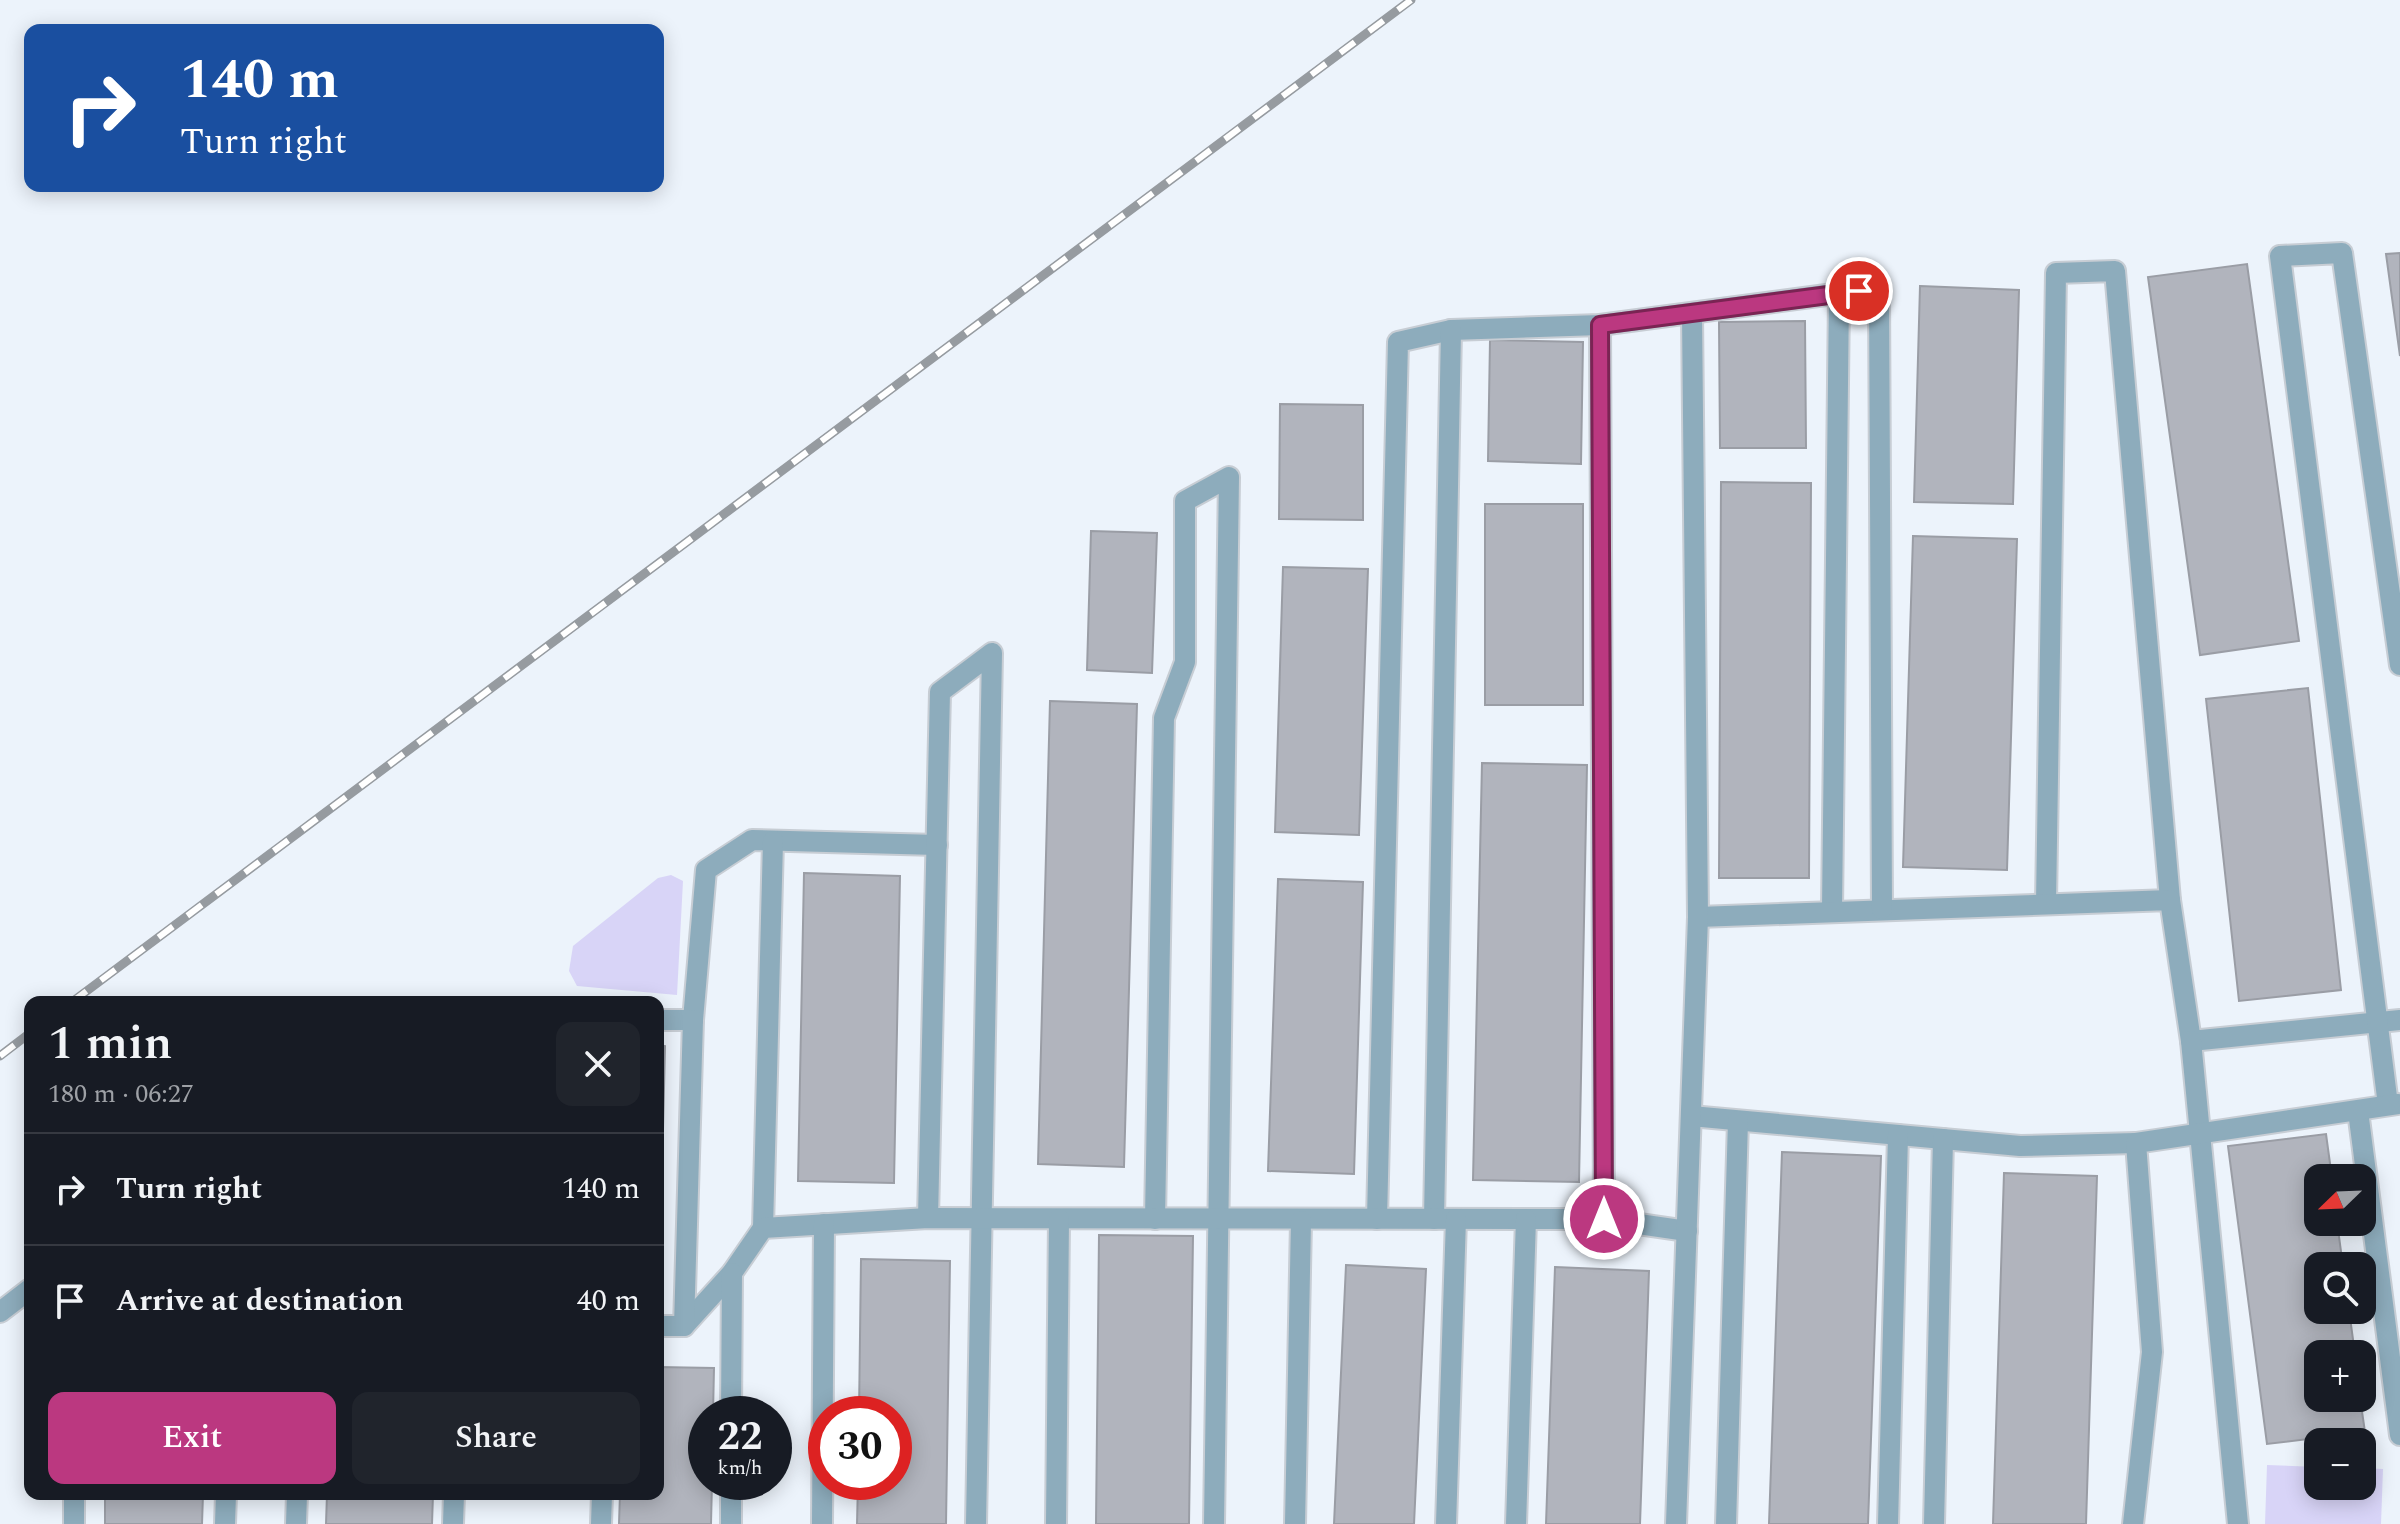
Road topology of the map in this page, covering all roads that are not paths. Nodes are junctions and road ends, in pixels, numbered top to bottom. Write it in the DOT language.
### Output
graph roads {
  1 [pos="1839,295"];
  2 [pos="1692,314"];
  3 [pos="1600,325"];
  4 [pos="1451,330"];
  5 [pos="2400,665"];
  6 [pos="773,841"];
  7 [pos="937,845"];
  8 [pos="2170,900"];
  9 [pos="2046,903"];
  10 [pos="1882,909"];
  11 [pos="1832,911"];
  12 [pos="1698,917"];
  13 [pos="664,1020"];
  14 [pos="693,1020"];
  15 [pos="2400,1020"];
  16 [pos="2378,1023"];
  17 [pos="2191,1041"];
  18 [pos="2394,1104"];
  19 [pos="2358,1111"];
  20 [pos="1691,1116"];
  21 [pos="1738,1121"];
  22 [pos="2202,1133"];
  23 [pos="1898,1135"];
  24 [pos="1943,1139"];
  25 [pos="2136,1143"];
  26 [pos="928,1218"];
  27 [pos="980,1219"];
  28 [pos="1059,1219"];
  29 [pos="1155,1219"];
  30 [pos="1219,1219"];
  31 [pos="1377,1219"];
  32 [pos="1434,1219"];
  33 [pos="1456,1219"];
  34 [pos="1526,1219"];
  35 [pos="1604,1219"];
  36 [pos="1301,1221"];
  37 [pos="824,1224"];
  38 [pos="763,1228"];
  39 [pos="1687,1231"];
  40 [pos="732,1273"];
  41 [pos="24,1294"];
  42 [pos="0,1312"];
  43 [pos="664,1326"];
  44 [pos="684,1326"];
  45 [pos="731,1396"];
  46 [pos="2400,1435"];
  47 [pos="74,1500"];
  48 [pos="226,1500"];
  49 [pos="297,1500"];
  50 [pos="454,1500"];
  51 [pos="602,1500"];
  52 [pos="731,1500"];
  53 [pos="74,1524"];
  54 [pos="225,1524"];
  55 [pos="296,1524"];
  56 [pos="453,1524"];
  57 [pos="601,1524"];
  58 [pos="731,1524"];
  59 [pos="822,1524"];
  60 [pos="976,1524"];
  61 [pos="1056,1524"];
  62 [pos="1214,1524"];
  63 [pos="1295,1524"];
  64 [pos="1446,1524"];
  65 [pos="1516,1524"];
  66 [pos="1676,1524"];
  67 [pos="1726,1524"];
  68 [pos="1888,1524"];
  69 [pos="1934,1524"];
  70 [pos="2133,1524"];
  71 [pos="2238,1524"];
  1 -- 2 [label="street"];
  1 -- 10 [label="street"];
  1 -- 11 [label="street"];
  2 -- 3 [label="street"];
  2 -- 12 [label="street"];
  3 -- 4 [label="street"];
  3 -- 35 [label="street"];
  4 -- 31 [label="street"];
  4 -- 32 [label="street"];
  5 -- 16 [label="street"];
  6 -- 7 [label="street"];
  6 -- 14 [label="street"];
  6 -- 38 [label="street"];
  7 -- 26 [label="street"];
  7 -- 27 [label="street"];
  8 -- 9 [label="street"];
  8 -- 9 [label="street"];
  8 -- 17 [label="street"];
  9 -- 10 [label="street"];
  10 -- 11 [label="street"];
  11 -- 12 [label="street"];
  12 -- 20 [label="street"];
  13 -- 14 [label="street"];
  14 -- 44 [label="street"];
  15 -- 16 [label="street"];
  16 -- 17 [label="street"];
  16 -- 18 [label="street"];
  17 -- 22 [label="street"];
  18 -- 19 [label="street"];
  19 -- 22 [label="street"];
  19 -- 46 [label="street"];
  20 -- 21 [label="street"];
  20 -- 39 [label="street"];
  21 -- 23 [label="street"];
  21 -- 67 [label="street"];
  22 -- 25 [label="street"];
  22 -- 71 [label="street"];
  23 -- 24 [label="street"];
  23 -- 68 [label="street"];
  24 -- 25 [label="street"];
  24 -- 69 [label="street"];
  25 -- 70 [label="street"];
  26 -- 27 [label="street"];
  26 -- 37 [label="street"];
  27 -- 28 [label="street"];
  27 -- 60 [label="street"];
  28 -- 29 [label="street"];
  28 -- 61 [label="street"];
  29 -- 30 [label="street"];
  29 -- 30 [label="street"];
  30 -- 36 [label="street"];
  30 -- 62 [label="street"];
  31 -- 32 [label="street"];
  31 -- 36 [label="street"];
  32 -- 33 [label="street"];
  33 -- 34 [label="street"];
  33 -- 64 [label="street"];
  34 -- 35 [label="street"];
  34 -- 65 [label="street"];
  35 -- 39 [label="street"];
  36 -- 63 [label="street"];
  37 -- 38 [label="street"];
  37 -- 59 [label="street"];
  38 -- 40 [label="street"];
  39 -- 66 [label="street"];
  40 -- 44 [label="street"];
  40 -- 45 [label="street"];
  41 -- 42 [label="street"];
  43 -- 44 [label="street"];
  47 -- 53 [label="street"];
  48 -- 54 [label="street"];
  49 -- 55 [label="street"];
  50 -- 56 [label="street"];
  51 -- 57 [label="street"];
  52 -- 58 [label="street"];
}
